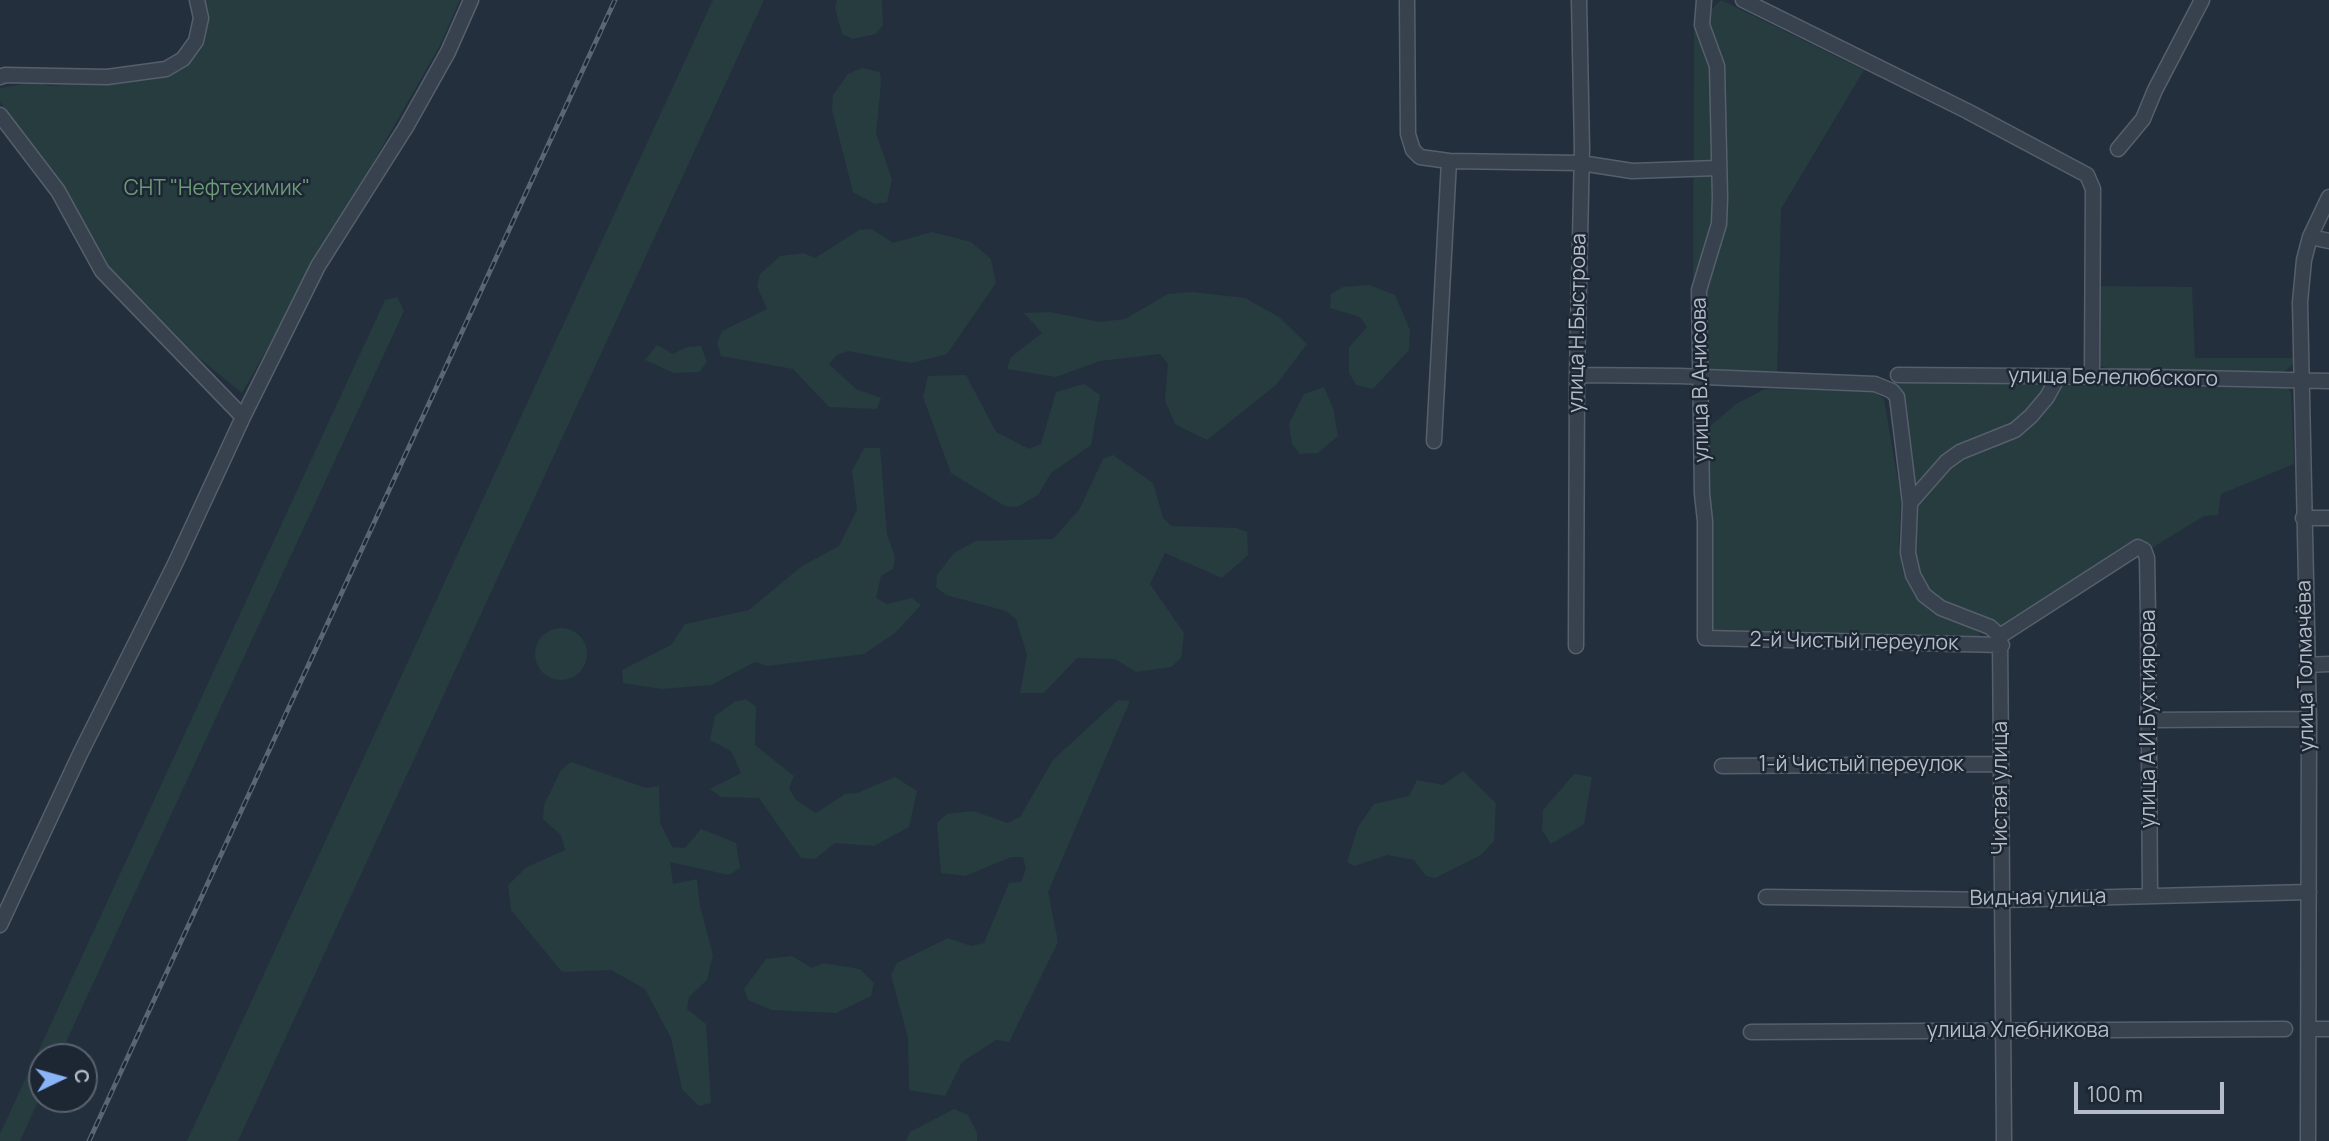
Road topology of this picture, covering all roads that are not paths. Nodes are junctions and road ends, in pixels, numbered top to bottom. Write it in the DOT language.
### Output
graph roads {
  1 [pos="197,0"];
  2 [pos="471,0"];
  3 [pos="1407,0"];
  4 [pos="1579,0"];
  5 [pos="1704,0"];
  6 [pos="1743,0"];
  7 [pos="2202,0"];
  8 [pos="0,78"];
  9 [pos="0,115"];
  10 [pos="2118,149"];
  11 [pos="1449,161"];
  12 [pos="1581,163"];
  13 [pos="1717,168"];
  14 [pos="2329,197"];
  15 [pos="2310,237"];
  16 [pos="2329,241"];
  17 [pos="1577,375"];
  18 [pos="1898,375"];
  19 [pos="2058,377"];
  20 [pos="2092,377"];
  21 [pos="1701,378"];
  22 [pos="2302,381"];
  23 [pos="2329,381"];
  24 [pos="243,416"];
  25 [pos="1434,441"];
  26 [pos="1910,503"];
  27 [pos="2303,518"];
  28 [pos="2329,518"];
  29 [pos="1705,638"];
  30 [pos="2001,641"];
  31 [pos="1576,646"];
  32 [pos="2329,664"];
  33 [pos="2307,665"];
  34 [pos="2309,719"];
  35 [pos="2148,720"];
  36 [pos="2001,764"];
  37 [pos="1722,766"];
  38 [pos="2309,892"];
  39 [pos="2150,896"];
  40 [pos="1766,897"];
  41 [pos="2001,900"];
  42 [pos="0,925"];
  43 [pos="2285,1029"];
  44 [pos="2308,1029"];
  45 [pos="2329,1029"];
  46 [pos="2003,1031"];
  47 [pos="1751,1032"];
  48 [pos="2004,1141"];
  49 [pos="2308,1141"];
  1 -- 8 [label="street"];
  2 -- 24 [label="street"];
  3 -- 11 [label="street"];
  4 -- 12 [label="street, улица Н.Быстрова"];
  5 -- 13 [label="street, улица В.Анисова"];
  6 -- 20 [label="street"];
  7 -- 10 [label="street"];
  9 -- 24 [label="street"];
  11 -- 12 [label="street"];
  11 -- 25 [label="street"];
  12 -- 13 [label="street"];
  12 -- 17 [label="street, улица Н.Быстрова"];
  13 -- 21 [label="street, улица В.Анисова"];
  14 -- 15 [label="street, улица Толмачёва"];
  15 -- 16 [label="street"];
  15 -- 22 [label="street, улица Толмачёва"];
  17 -- 21 [label="street"];
  17 -- 31 [label="street, улица Н.Быстрова"];
  18 -- 19 [label="street, улица Белелюбского"];
  19 -- 20 [label="street, улица Белелюбского"];
  19 -- 26 [label="street"];
  20 -- 22 [label="street, улица Белелюбского"];
  21 -- 26 [label="street"];
  21 -- 29 [label="street, улица В.Анисова"];
  22 -- 23 [label="street, улица Белелюбского"];
  22 -- 27 [label="street, улица Толмачёва"];
  24 -- 42 [label="street"];
  26 -- 30 [label="street"];
  27 -- 28 [label="street"];
  27 -- 33 [label="street, улица Толмачёва"];
  29 -- 30 [label="street, 2-й Чистый переулок"];
  30 -- 35 [label="street, улица А.И.Бухтиярова"];
  30 -- 36 [label="street, Чистая улица"];
  32 -- 33 [label="street"];
  33 -- 34 [label="street, улица Толмачёва"];
  34 -- 35 [label="street"];
  34 -- 38 [label="street, улица Толмачёва"];
  35 -- 39 [label="street, улица А.И.Бухтиярова"];
  36 -- 37 [label="street, 1-й Чистый переулок"];
  36 -- 41 [label="street, Чистая улица"];
  38 -- 39 [label="street, Видная улица"];
  38 -- 44 [label="street, улица Толмачёва"];
  39 -- 41 [label="street, Видная улица"];
  40 -- 41 [label="street, Видная улица"];
  41 -- 46 [label="street, Чистая улица"];
  43 -- 46 [label="street, улица Хлебникова"];
  44 -- 45 [label="street"];
  44 -- 49 [label="street, улица Толмачёва"];
  46 -- 47 [label="street, улица Хлебникова"];
  46 -- 48 [label="street, Чистая улица"];
}
